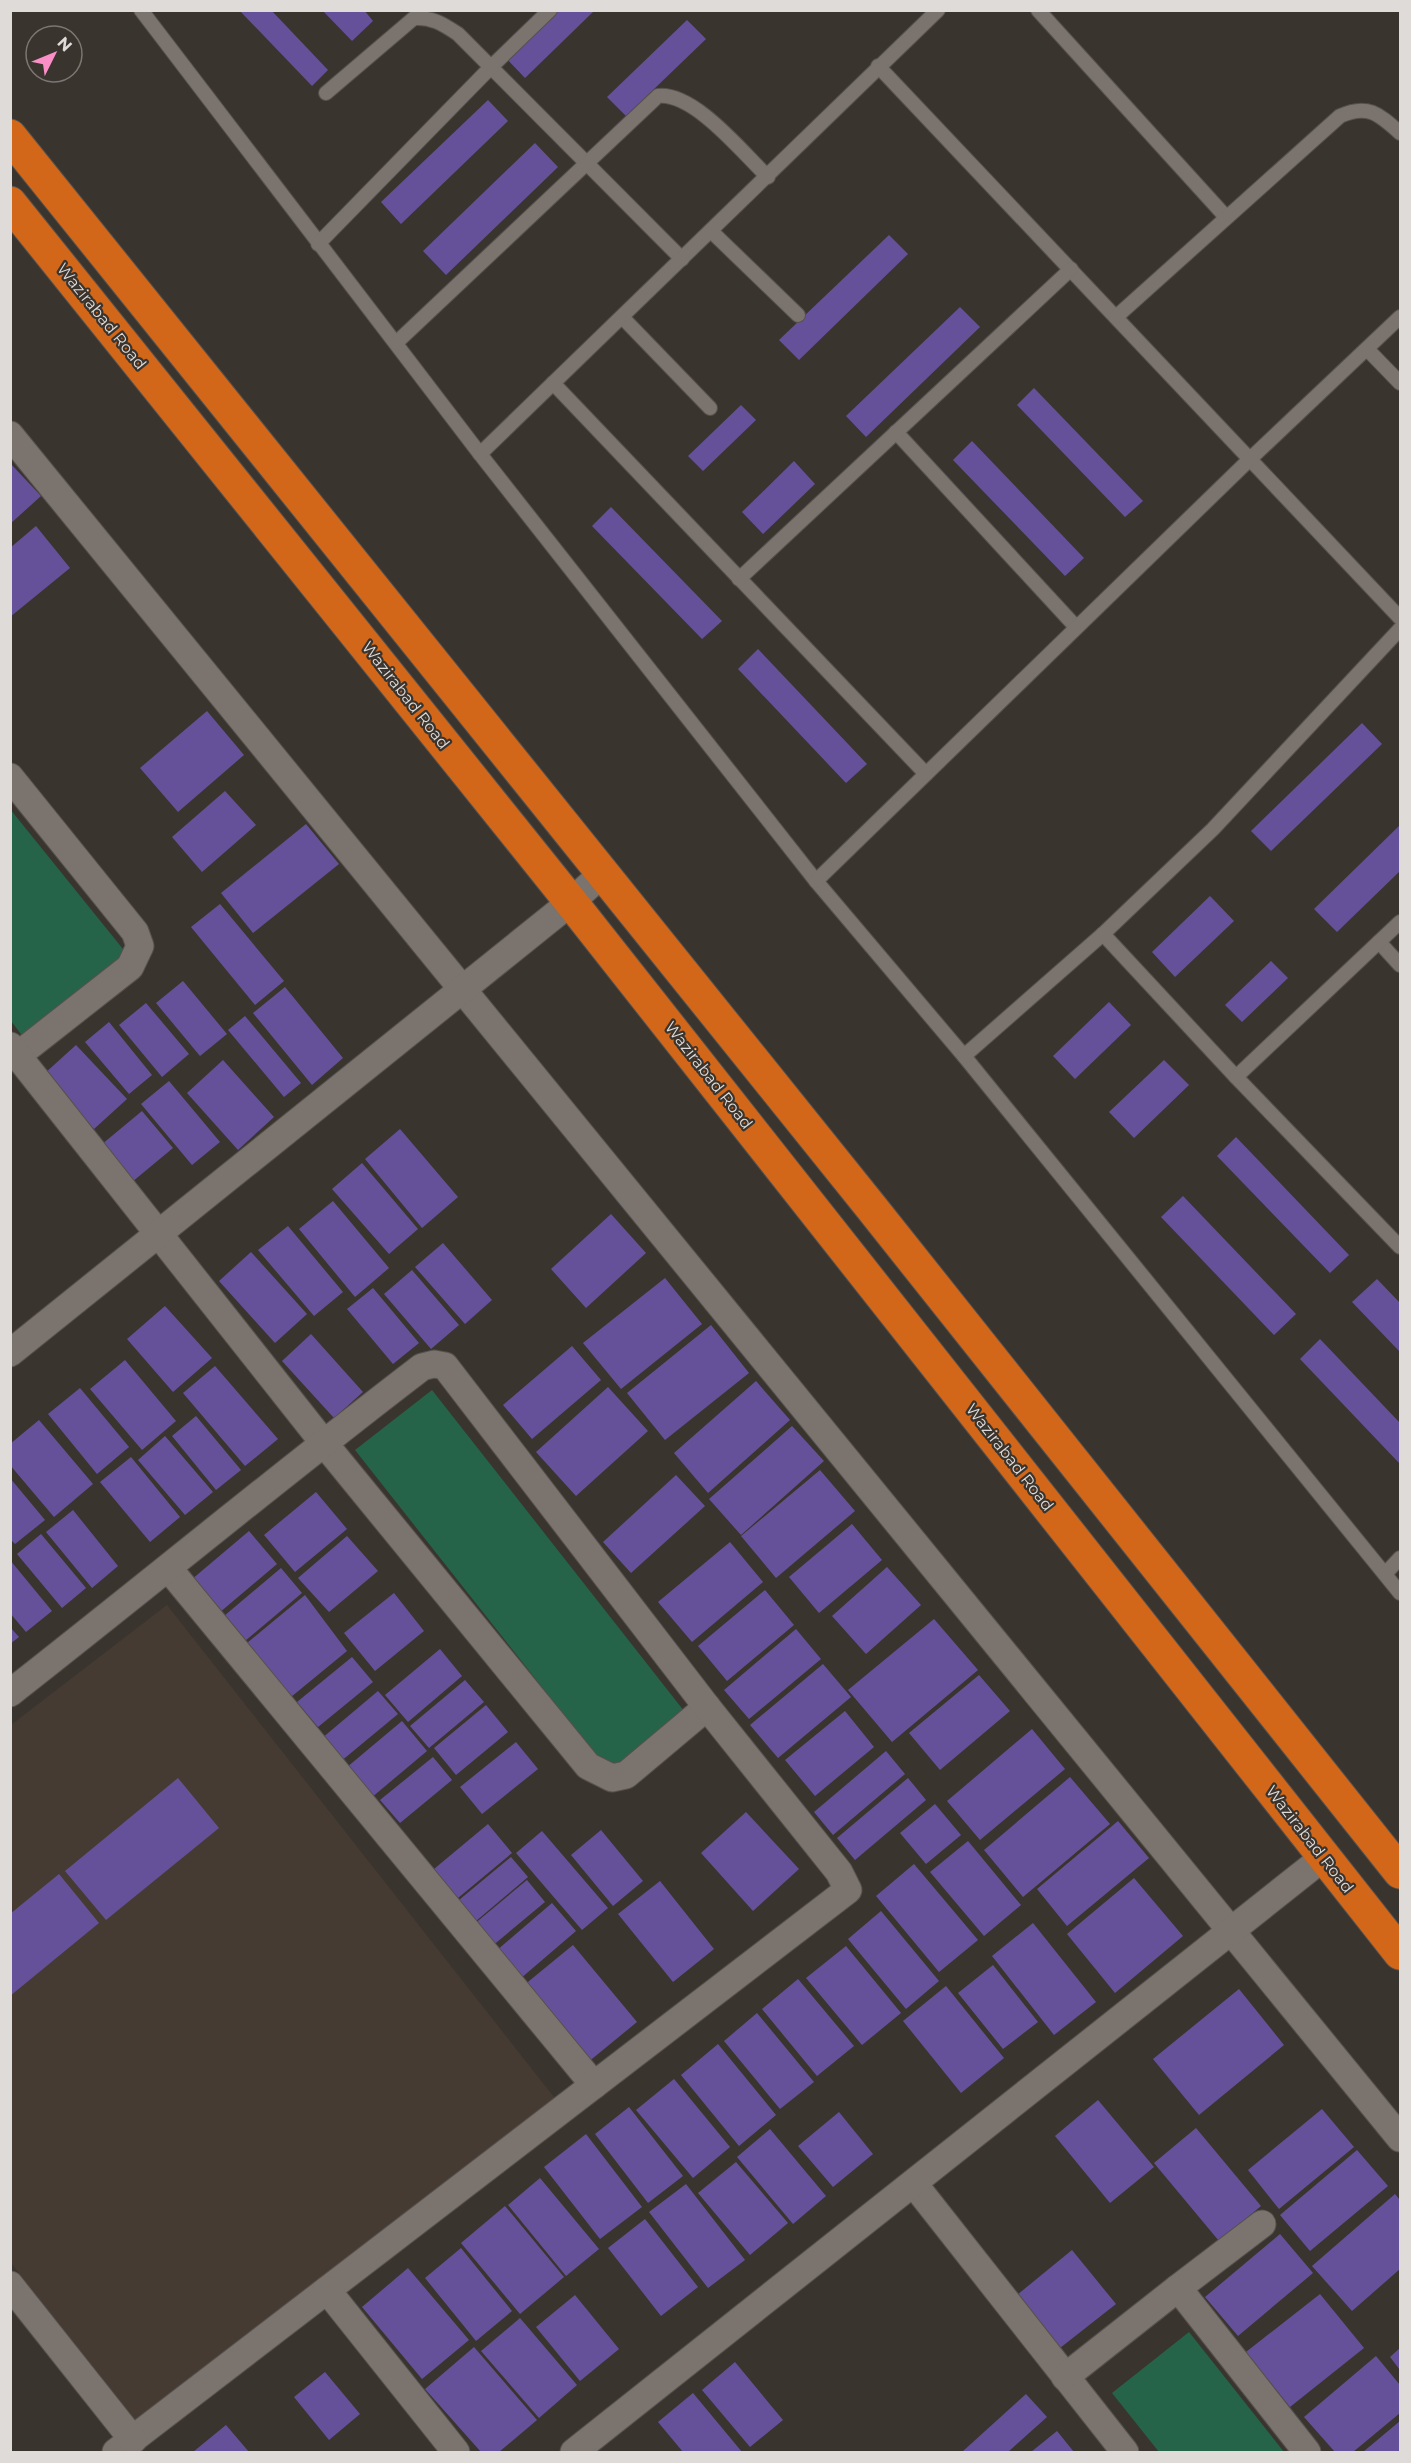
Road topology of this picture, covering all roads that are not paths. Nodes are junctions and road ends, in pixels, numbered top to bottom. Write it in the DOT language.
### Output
graph roads {
  1 [pos="141,10"];
  2 [pos="550,10"];
  3 [pos="938,10"];
  4 [pos="1038,10"];
  5 [pos="878,66"];
  6 [pos="491,67"];
  7 [pos="326,93"];
  8 [pos="1401,134"];
  9 [pos="10,136"];
  10 [pos="586,164"];
  11 [pos="768,177"];
  12 [pos="10,203"];
  13 [pos="1226,217"];
  14 [pos="711,231"];
  15 [pos="318,244"];
  16 [pos="682,259"];
  17 [pos="1071,269"];
  18 [pos="798,315"];
  19 [pos="622,317"];
  20 [pos="1116,317"];
  21 [pos="1401,318"];
  22 [pos="396,343"];
  23 [pos="1367,349"];
  24 [pos="1401,382"];
  25 [pos="553,383"];
  26 [pos="710,408"];
  27 [pos="896,432"];
  28 [pos="10,435"];
  29 [pos="480,454"];
  30 [pos="1249,460"];
  31 [pos="739,579"];
  32 [pos="1401,618"];
  33 [pos="1076,627"];
  34 [pos="1401,628"];
  35 [pos="926,774"];
  36 [pos="10,777"];
  37 [pos="603,873"];
  38 [pos="816,881"];
  39 [pos="571,902"];
  40 [pos="1401,922"];
  41 [pos="1103,934"];
  42 [pos="1379,942"];
  43 [pos="1401,965"];
  44 [pos="463,989"];
  45 [pos="14,1051"];
  46 [pos="964,1056"];
  47 [pos="1236,1077"];
  48 [pos="159,1233"];
  49 [pos="1401,1246"];
  50 [pos="10,1353"];
  51 [pos="323,1442"];
  52 [pos="1401,1558"];
  53 [pos="169,1569"];
  54 [pos="1385,1574"];
  55 [pos="1401,1593"];
  56 [pos="10,1693"];
  57 [pos="706,1707"];
  58 [pos="1324,1857"];
  59 [pos="1401,1872"];
  60 [pos="1231,1930"];
  61 [pos="1401,1953"];
  62 [pos="594,2085"];
  63 [pos="1401,2138"];
  64 [pos="914,2184"];
  65 [pos="1262,2224"];
  66 [pos="10,2285"];
  67 [pos="1178,2288"];
  68 [pos="327,2290"];
  69 [pos="1065,2377"];
  70 [pos="125,2446"];
  71 [pos="456,2452"];
  72 [pos="574,2452"];
  73 [pos="1125,2452"];
  74 [pos="1307,2452"];
  1 -- 15 [label="lane"];
  2 -- 6 [label="lane"];
  3 -- 5 [label="lane"];
  4 -- 13 [label="lane"];
  5 -- 11 [label="lane"];
  5 -- 17 [label="lane"];
  6 -- 7 [label="lane"];
  6 -- 10 [label="lane"];
  6 -- 15 [label="lane"];
  8 -- 13 [label="lane"];
  9 -- 37 [label="highway"];
  10 -- 11 [label="lane"];
  10 -- 16 [label="lane"];
  10 -- 22 [label="lane"];
  11 -- 14 [label="lane"];
  12 -- 39 [label="highway, Wazirabad Road"];
  13 -- 20 [label="lane"];
  14 -- 16 [label="lane"];
  14 -- 18 [label="lane"];
  15 -- 22 [label="lane"];
  16 -- 19 [label="lane"];
  17 -- 20 [label="lane"];
  17 -- 27 [label="lane"];
  19 -- 25 [label="lane"];
  19 -- 26 [label="lane"];
  20 -- 30 [label="lane"];
  21 -- 23 [label="lane"];
  22 -- 29 [label="lane"];
  23 -- 24 [label="lane"];
  23 -- 30 [label="lane"];
  25 -- 29 [label="lane"];
  25 -- 31 [label="lane"];
  27 -- 31 [label="lane"];
  27 -- 33 [label="lane"];
  28 -- 44 [label="street"];
  29 -- 38 [label="lane"];
  30 -- 32 [label="lane"];
  30 -- 33 [label="lane"];
  31 -- 35 [label="lane"];
  33 -- 35 [label="lane"];
  34 -- 41 [label="lane"];
  35 -- 38 [label="lane"];
  36 -- 45 [label="street"];
  37 -- 39 [label="street"];
  37 -- 59 [label="highway"];
  38 -- 46 [label="lane"];
  39 -- 44 [label="street"];
  39 -- 58 [label="highway, Wazirabad Road"];
  40 -- 42 [label="lane"];
  41 -- 46 [label="lane"];
  41 -- 47 [label="lane"];
  42 -- 43 [label="lane"];
  42 -- 47 [label="lane"];
  44 -- 48 [label="street"];
  44 -- 60 [label="street"];
  45 -- 48 [label="street"];
  46 -- 54 [label="lane"];
  47 -- 49 [label="lane"];
  48 -- 50 [label="street"];
  48 -- 51 [label="street"];
  51 -- 53 [label="street"];
  51 -- 57 [label="street"];
  51 -- 57 [label="street"];
  52 -- 54 [label="lane"];
  53 -- 56 [label="street"];
  53 -- 62 [label="street"];
  54 -- 55 [label="lane"];
  57 -- 62 [label="street"];
  58 -- 60 [label="street"];
  58 -- 61 [label="highway, Wazirabad Road"];
  60 -- 63 [label="street"];
  60 -- 64 [label="street"];
  62 -- 68 [label="street"];
  64 -- 69 [label="street"];
  64 -- 72 [label="street"];
  65 -- 67 [label="street"];
  66 -- 70 [label="street"];
  67 -- 69 [label="street"];
  67 -- 74 [label="street"];
  68 -- 70 [label="street"];
  68 -- 71 [label="street"];
  69 -- 73 [label="street"];
}
